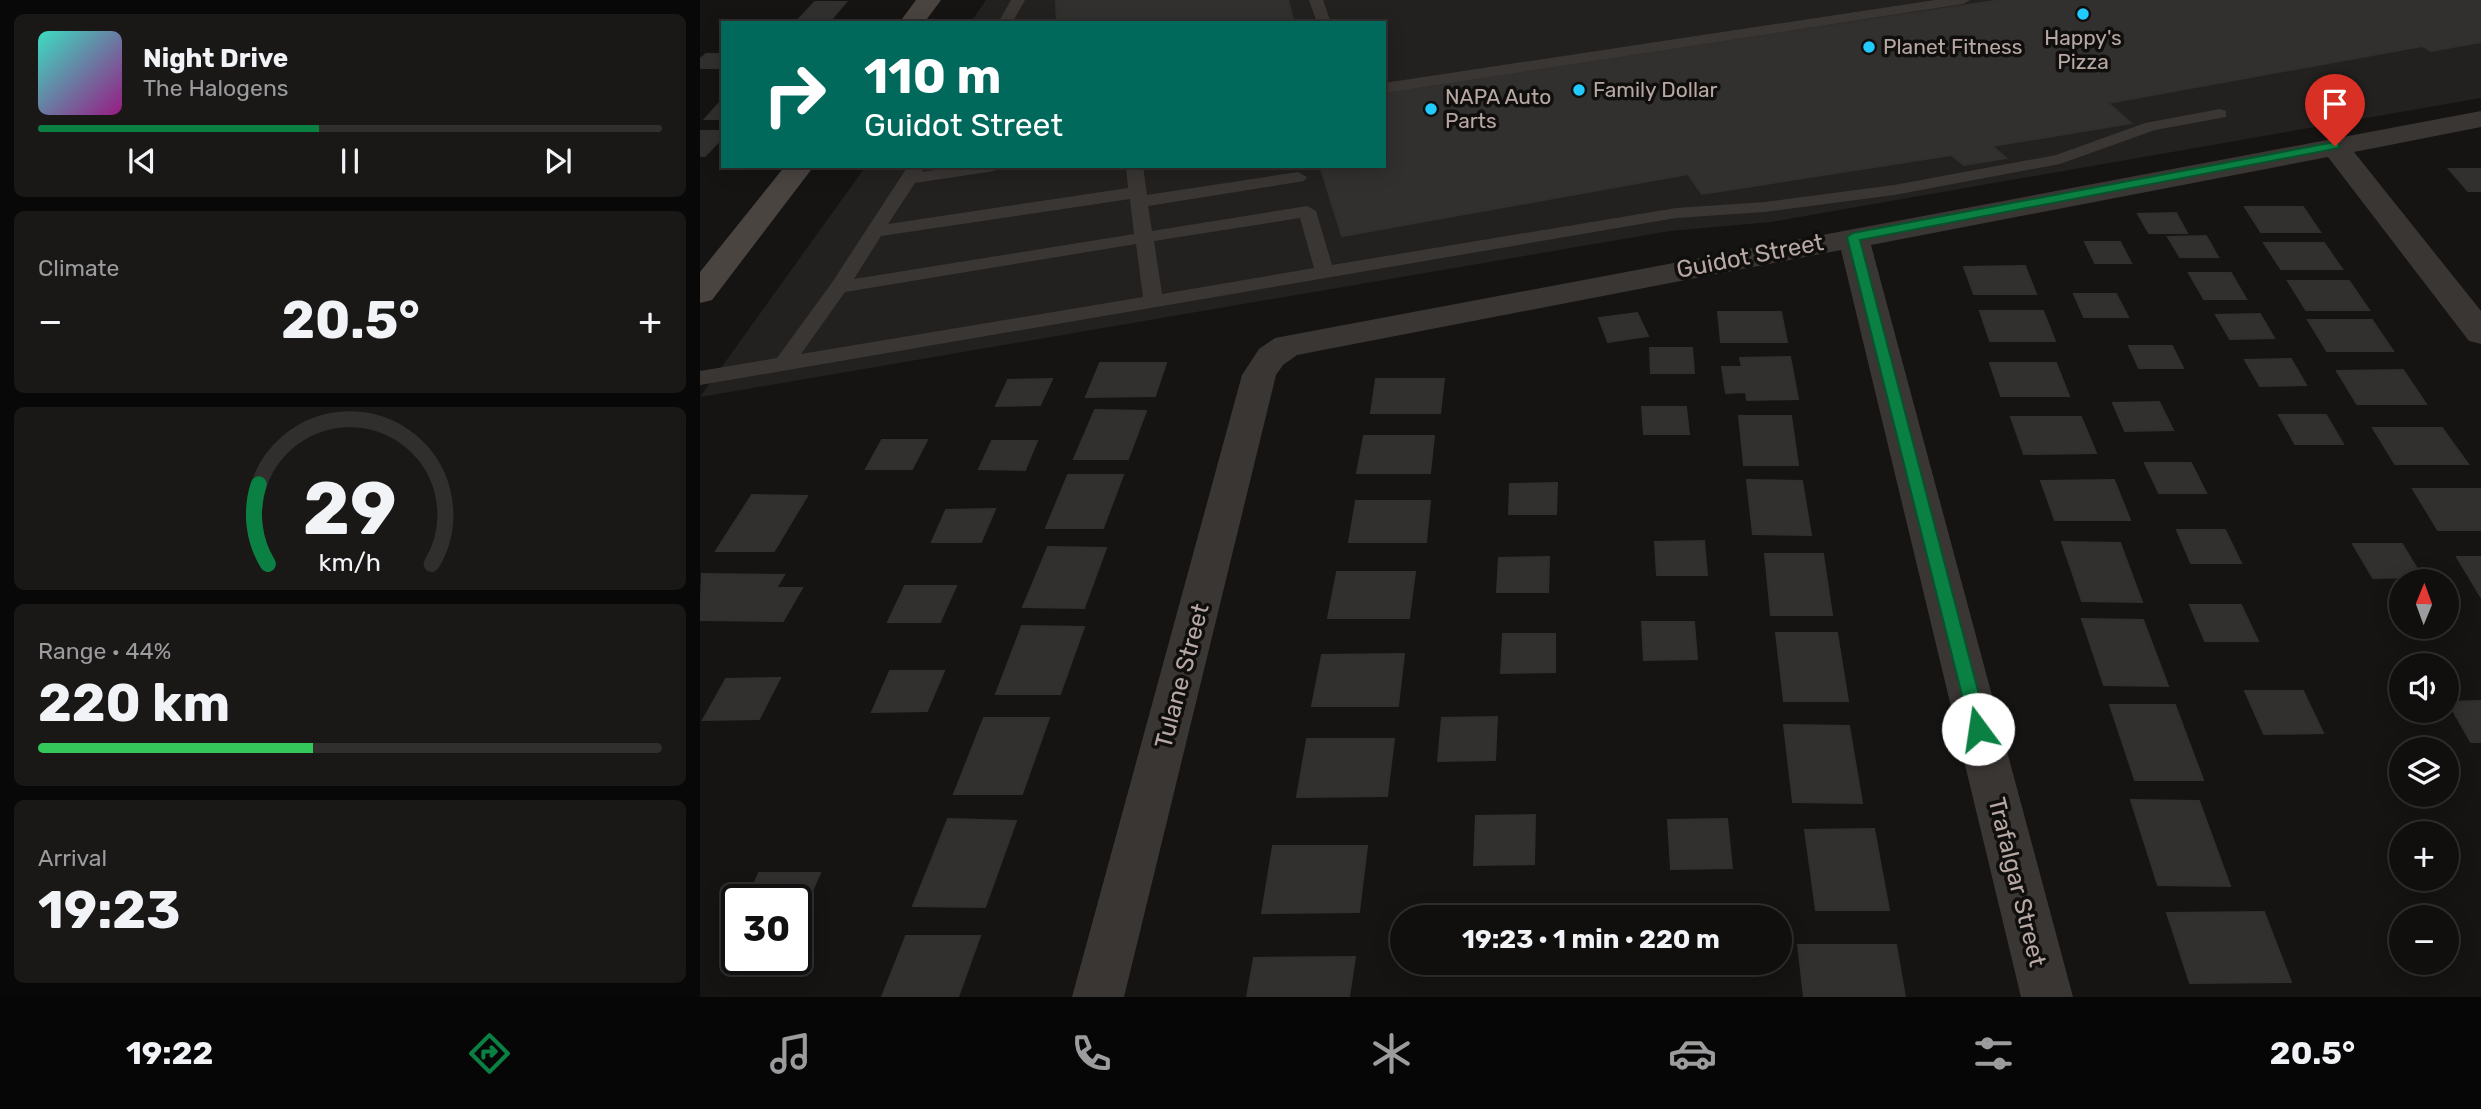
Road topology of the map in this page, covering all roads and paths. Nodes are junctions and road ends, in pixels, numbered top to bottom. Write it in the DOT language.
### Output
graph roads {
  1 [pos="929,0"];
  2 [pos="1018,0"];
  3 [pos="1316,0"];
  4 [pos="1964,0"];
  5 [pos="1935,2"];
  6 [pos="913,21"];
  7 [pos="1006,21"];
  8 [pos="1323,21"];
  9 [pos="1386,89"];
  10 [pos="2220,114"];
  11 [pos="2481,119"];
  12 [pos="2335,146"];
  13 [pos="798,168"];
  14 [pos="972,168"];
  15 [pos="1134,168"];
  16 [pos="1296,171"];
  17 [pos="913,173"];
  18 [pos="1138,197"];
  19 [pos="1307,211"];
  20 [pos="874,232"];
  21 [pos="1144,237"];
  22 [pos="1853,237"];
  23 [pos="1324,272"];
  24 [pos="839,287"];
  25 [pos="700,293"];
  26 [pos="1153,301"];
  27 [pos="2481,333"];
  28 [pos="1271,357"];
  29 [pos="784,363"];
  30 [pos="700,378"];
  31 [pos="1098,997"];
  32 [pos="2047,997"];
  1 -- 6 [label="main road"];
  2 -- 7 [label="lane"];
  3 -- 8 [label="lane"];
  4 -- 5 [label="lane"];
  5 -- 9 [label="lane"];
  10 -- 23 [label="lane"];
  11 -- 12 [label="street, Guidot Street"];
  12 -- 22 [label="street, Guidot Street"];
  12 -- 27 [label="street"];
  13 -- 25 [label="main road"];
  14 -- 17 [label="lane"];
  15 -- 18 [label="lane"];
  16 -- 18 [label="lane"];
  16 -- 19 [label="lane"];
  17 -- 20 [label="lane"];
  18 -- 20 [label="lane"];
  18 -- 21 [label="lane"];
  19 -- 21 [label="lane"];
  19 -- 23 [label="lane"];
  20 -- 24 [label="lane"];
  21 -- 24 [label="lane"];
  21 -- 26 [label="lane"];
  22 -- 28 [label="street, Guidot Street"];
  22 -- 32 [label="street, Trafalgar Street"];
  23 -- 26 [label="lane"];
  24 -- 29 [label="lane"];
  26 -- 29 [label="lane"];
  28 -- 31 [label="street, Tulane Street"];
  29 -- 30 [label="lane"];
}
